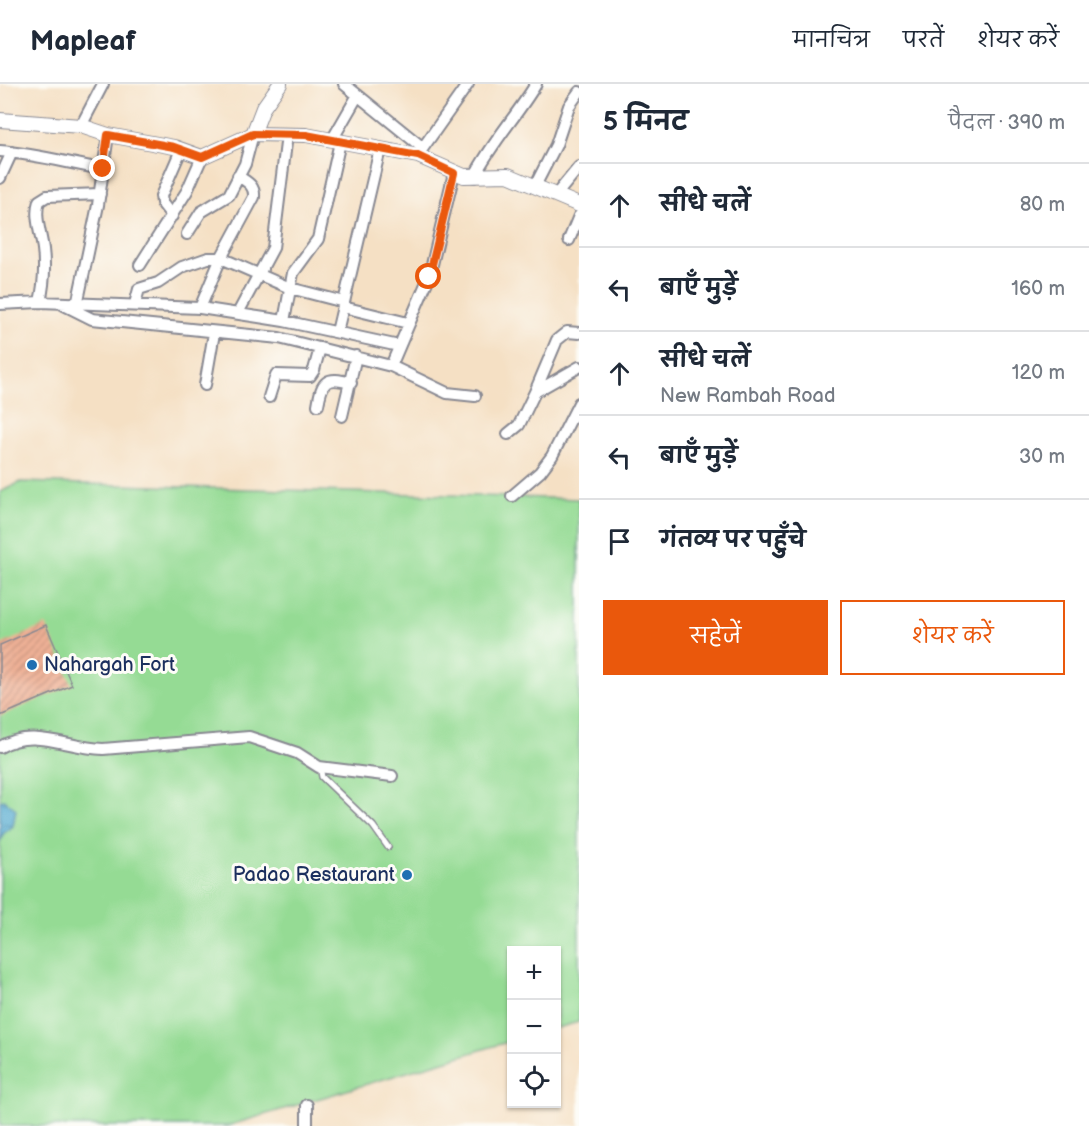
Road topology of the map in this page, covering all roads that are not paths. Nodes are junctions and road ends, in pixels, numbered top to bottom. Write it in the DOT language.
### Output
graph roads {
  1 [pos="103,84"];
  2 [pos="280,84"];
  3 [pos="344,84"];
  4 [pos="468,84"];
  5 [pos="536,84"];
  6 [pos="579,92"];
  7 [pos="358,95"];
  8 [pos="0,120"];
  9 [pos="81,126"];
  10 [pos="253,134"];
  11 [pos="108,135"];
  12 [pos="287,135"];
  13 [pos="336,141"];
  14 [pos="380,149"];
  15 [pos="181,150"];
  16 [pos="0,151"];
  17 [pos="12,152"];
  18 [pos="420,152"];
  19 [pos="202,157"];
  20 [pos="579,167"];
  21 [pos="103,169"];
  22 [pos="454,173"];
  23 [pos="238,176"];
  24 [pos="474,177"];
  25 [pos="0,178"];
  26 [pos="535,186"];
  27 [pos="100,194"];
  28 [pos="556,195"];
  29 [pos="579,205"];
  30 [pos="172,216"];
  31 [pos="579,216"];
  32 [pos="187,234"];
  33 [pos="569,240"];
  34 [pos="221,258"];
  35 [pos="140,266"];
  36 [pos="258,275"];
  37 [pos="290,288"];
  38 [pos="40,302"];
  39 [pos="0,304"];
  40 [pos="77,304"];
  41 [pos="135,304"];
  42 [pos="343,304"];
  43 [pos="64,305"];
  44 [pos="201,308"];
  45 [pos="238,313"];
  46 [pos="284,321"];
  47 [pos="408,323"];
  48 [pos="336,332"];
  49 [pos="214,333"];
  50 [pos="579,333"];
  51 [pos="399,346"];
  52 [pos="320,348"];
  53 [pos="356,356"];
  54 [pos="391,366"];
  55 [pos="579,367"];
  56 [pos="351,382"];
  57 [pos="205,385"];
  58 [pos="535,392"];
  59 [pos="476,396"];
  60 [pos="269,397"];
  61 [pos="579,403"];
  62 [pos="318,405"];
  63 [pos="342,416"];
  64 [pos="508,434"];
  65 [pos="512,496"];
  66 [pos="0,747"];
  67 [pos="319,767"];
  68 [pos="392,776"];
  69 [pos="388,847"];
  70 [pos="307,1105"];
  71 [pos="308,1126"];
  1 -- 9 [label="street"];
  2 -- 10 [label="street"];
  3 -- 7 [label="street"];
  4 -- 18 [label="street"];
  5 -- 24 [label="street"];
  6 -- 26 [label="street"];
  7 -- 13 [label="street"];
  7 -- 18 [label="street"];
  8 -- 9 [label="street"];
  9 -- 11 [label="street"];
  10 -- 12 [label="street"];
  10 -- 19 [label="street"];
  10 -- 23 [label="street"];
  11 -- 15 [label="street"];
  11 -- 21 [label="street"];
  12 -- 13 [label="street"];
  12 -- 36 [label="street"];
  13 -- 14 [label="street"];
  13 -- 37 [label="street"];
  14 -- 18 [label="street"];
  14 -- 42 [label="street"];
  15 -- 19 [label="street"];
  15 -- 30 [label="street"];
  16 -- 17 [label="street"];
  17 -- 21 [label="street"];
  17 -- 25 [label="street"];
  18 -- 22 [label="street"];
  19 -- 30 [label="street"];
  20 -- 28 [label="street"];
  21 -- 27 [label="street"];
  22 -- 24 [label="street"];
  22 -- 47 [label="street"];
  23 -- 32 [label="street"];
  23 -- 34 [label="street"];
  24 -- 26 [label="street"];
  26 -- 28 [label="street"];
  27 -- 38 [label="street"];
  27 -- 40 [label="street"];
  28 -- 29 [label="street"];
  30 -- 35 [label="street"];
  31 -- 33 [label="street"];
  34 -- 36 [label="street"];
  34 -- 41 [label="street"];
  34 -- 44 [label="street"];
  36 -- 37 [label="street"];
  36 -- 45 [label="street"];
  37 -- 42 [label="street"];
  37 -- 46 [label="street"];
  38 -- 39 [label="street"];
  38 -- 43 [label="street"];
  40 -- 41 [label="street"];
  40 -- 43 [label="street"];
  41 -- 44 [label="street"];
  42 -- 47 [label="street"];
  42 -- 48 [label="street"];
  43 -- 49 [label="street"];
  44 -- 45 [label="street"];
  45 -- 46 [label="street"];
  46 -- 48 [label="street"];
  47 -- 51 [label="street"];
  48 -- 51 [label="street"];
  49 -- 52 [label="street"];
  49 -- 57 [label="street"];
  50 -- 58 [label="street"];
  51 -- 54 [label="street"];
  52 -- 53 [label="street"];
  52 -- 60 [label="street"];
  53 -- 54 [label="street"];
  53 -- 56 [label="street"];
  54 -- 59 [label="street"];
  55 -- 58 [label="street"];
  56 -- 62 [label="street"];
  56 -- 63 [label="street"];
  58 -- 64 [label="street"];
  61 -- 65 [label="street"];
  66 -- 67 [label="street"];
  67 -- 68 [label="street"];
  67 -- 69 [label="lane"];
  70 -- 71 [label="street"];
}
